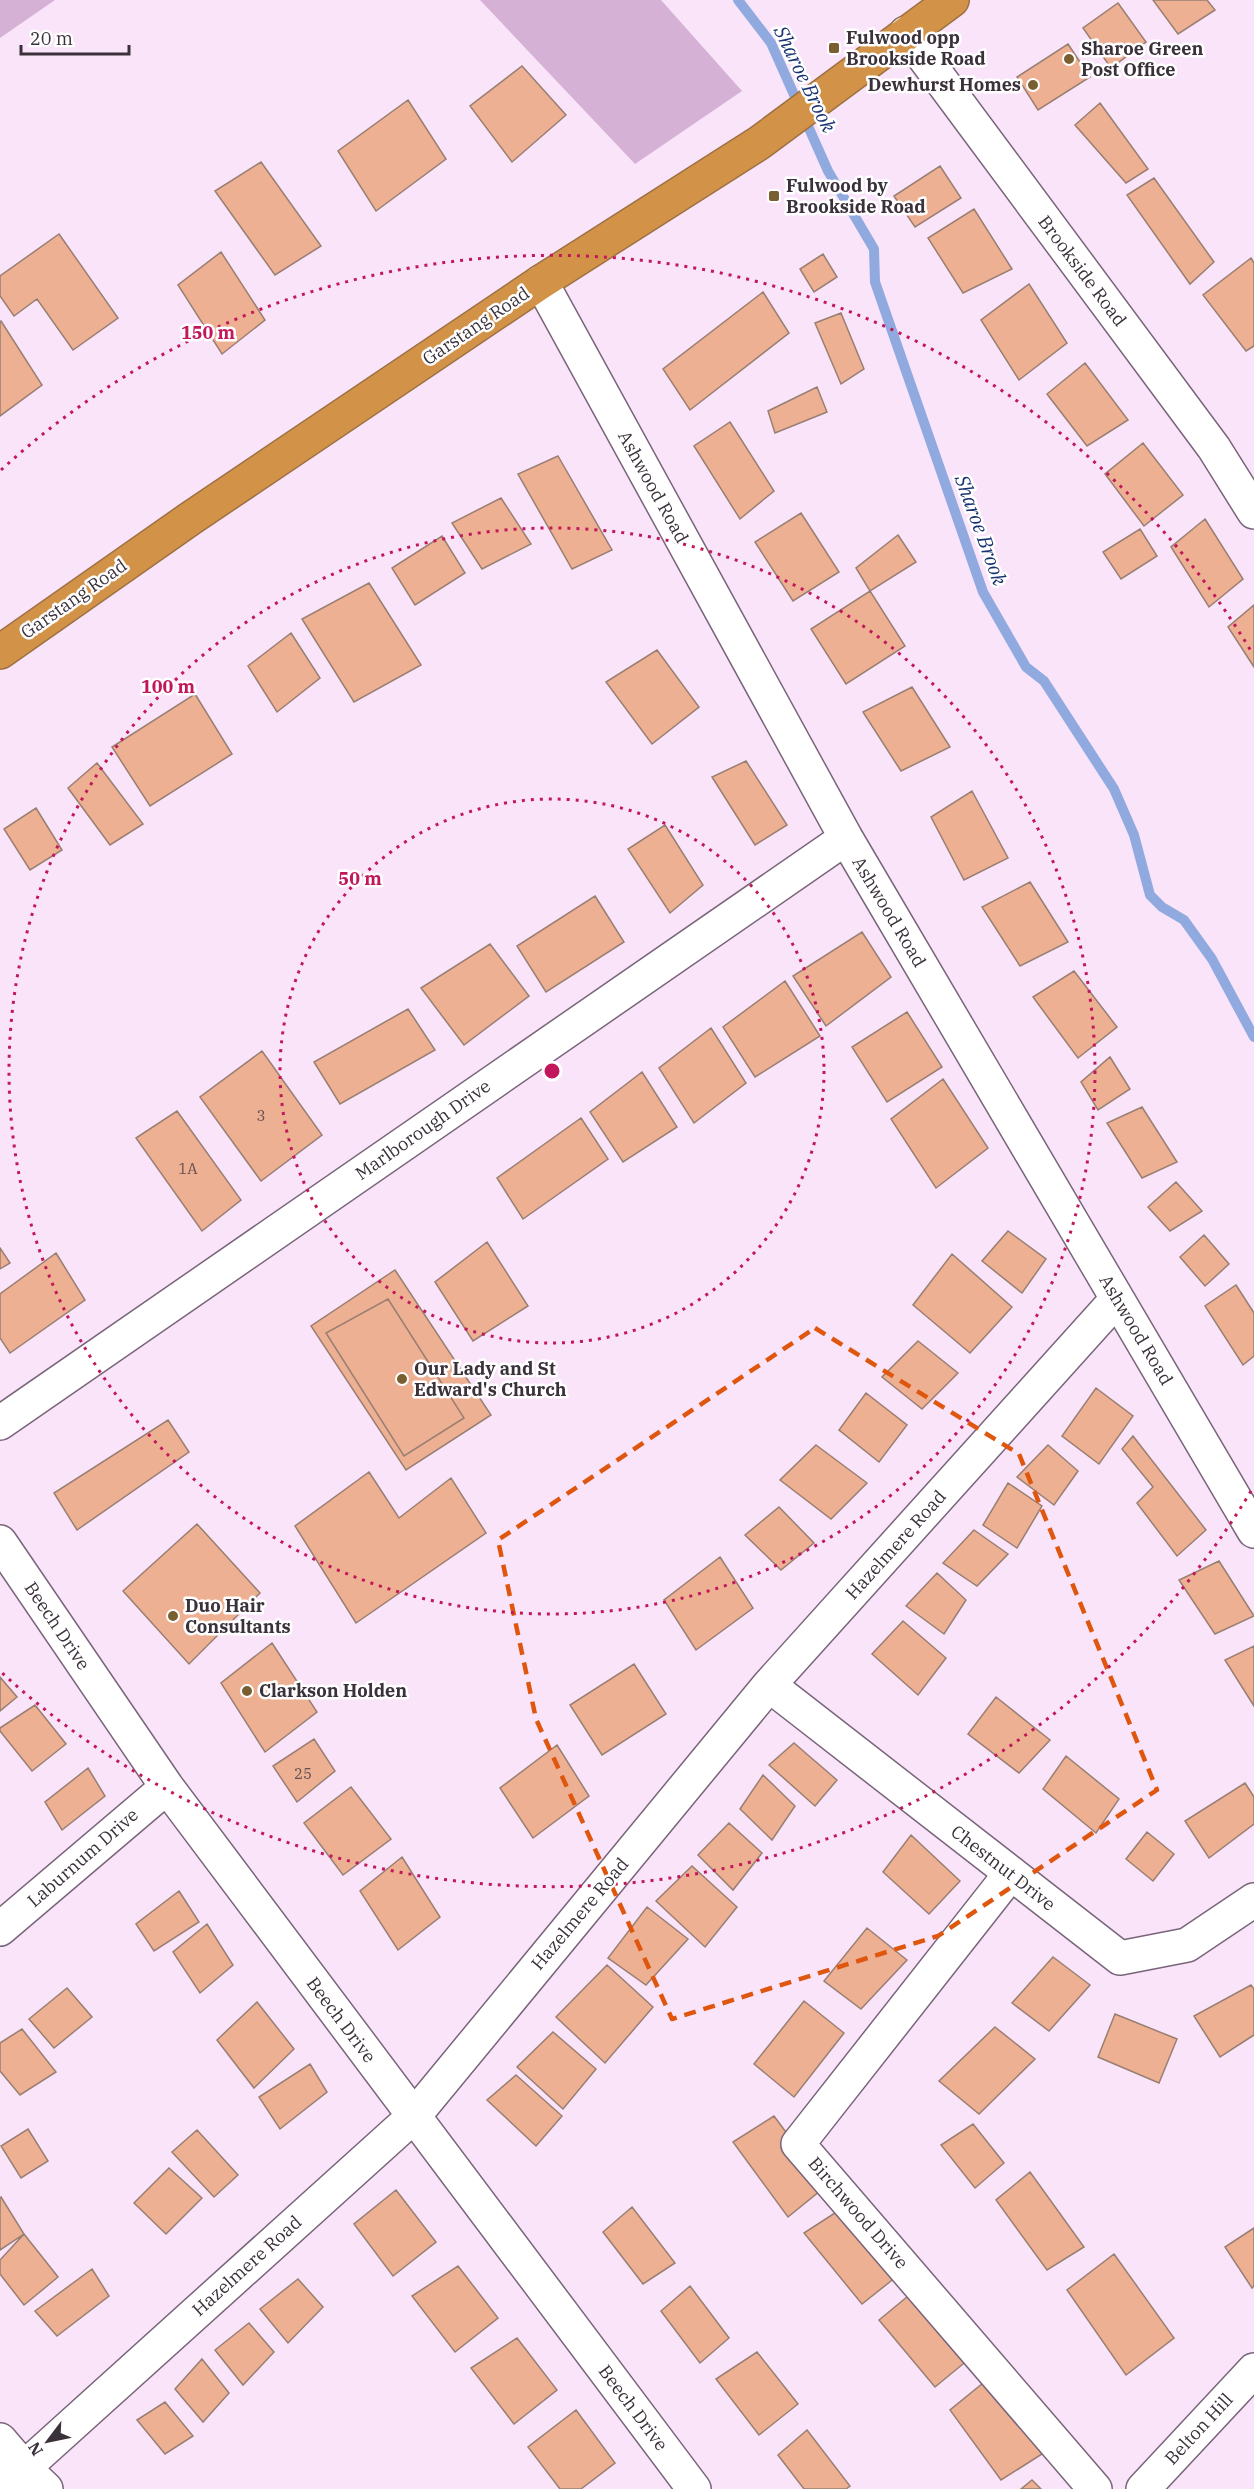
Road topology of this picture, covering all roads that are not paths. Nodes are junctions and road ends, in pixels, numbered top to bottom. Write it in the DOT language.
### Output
graph roads {
  1 [pos="952,0"];
  2 [pos="906,33"];
  3 [pos="541,282"];
  4 [pos="1254,512"];
  5 [pos="0,652"];
  6 [pos="846,838"];
  7 [pos="1117,1299"];
  8 [pos="0,1423"];
  9 [pos="1254,1531"];
  10 [pos="0,1542"];
  11 [pos="769,1685"];
  12 [pos="167,1787"];
  13 [pos="1011,1873"];
  14 [pos="1254,1900"];
  15 [pos="0,1929"];
  16 [pos="414,2116"];
  17 [pos="1254,2370"];
  18 [pos="0,2440"];
  19 [pos="23,2481"];
  20 [pos="694,2489"];
  21 [pos="1095,2489"];
  22 [pos="1143,2489"];
  1 -- 2 [label="highway, Garstang Road"];
  2 -- 3 [label="highway, Garstang Road"];
  2 -- 4 [label="street, Brookside Road"];
  3 -- 5 [label="highway, Garstang Road"];
  3 -- 6 [label="street, Ashwood Road"];
  6 -- 7 [label="street, Ashwood Road"];
  6 -- 8 [label="street, Marlborough Drive"];
  7 -- 9 [label="street, Ashwood Road"];
  7 -- 11 [label="street, Hazelmere Road"];
  10 -- 12 [label="street, Beech Drive"];
  11 -- 13 [label="street, Chestnut Drive"];
  11 -- 16 [label="street, Hazelmere Road"];
  12 -- 15 [label="street, Laburnum Drive"];
  12 -- 16 [label="street, Beech Drive"];
  13 -- 14 [label="street, Chestnut Drive"];
  13 -- 21 [label="street, Birchwood Drive"];
  16 -- 19 [label="street, Hazelmere Road"];
  16 -- 20 [label="street, Beech Drive"];
  17 -- 22 [label="street, Belton Hill"];
  18 -- 19 [label="street"];
}
